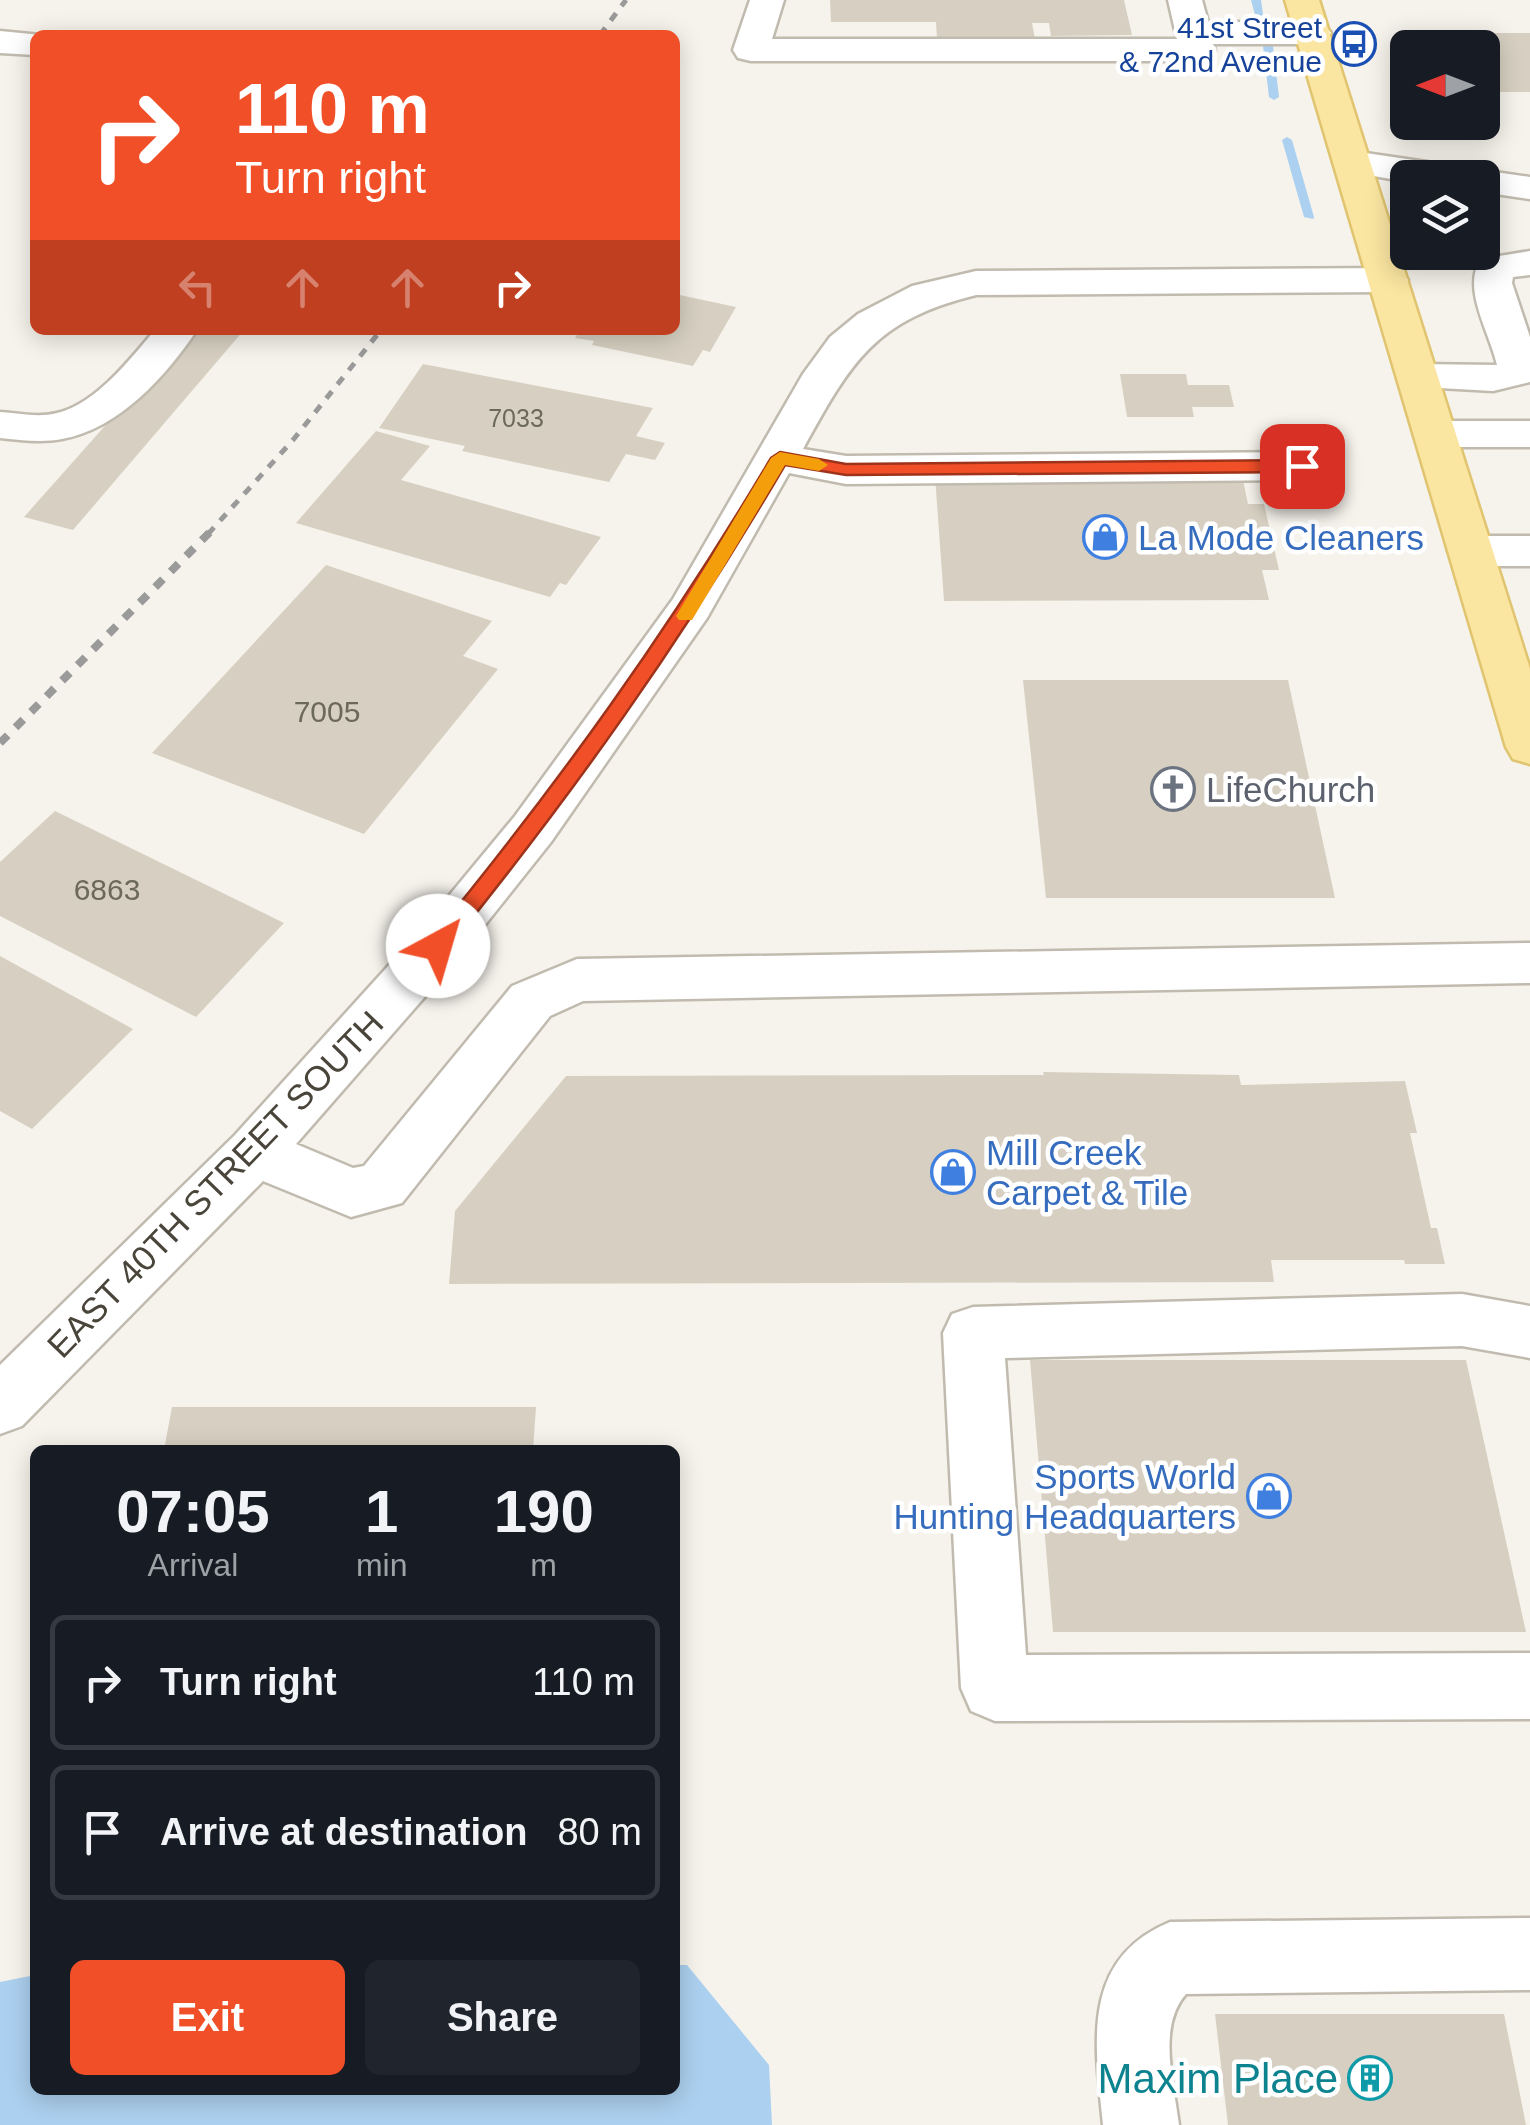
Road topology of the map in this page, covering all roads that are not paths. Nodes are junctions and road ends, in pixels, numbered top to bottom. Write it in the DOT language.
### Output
graph roads {
  1 [pos="766,0"];
  2 [pos="1189,16"];
  3 [pos="1307,17"];
  4 [pos="0,42"];
  5 [pos="30,44"];
  6 [pos="1352,162"];
  7 [pos="1390,168"];
  8 [pos="1500,184"];
  9 [pos="1530,188"];
  10 [pos="1530,263"];
  11 [pos="1388,280"];
  12 [pos="173,335"];
  13 [pos="1418,377"];
  14 [pos="0,425"];
  15 [pos="1435,434"];
  16 [pos="1530,434"];
  17 [pos="780,458"];
  18 [pos="1302,466"];
  19 [pos="1471,551"];
  20 [pos="1530,551"];
  21 [pos="1530,747"];
  22 [pos="1530,963"];
  23 [pos="254,1152"];
  24 [pos="1530,1332"];
  25 [pos="0,1406"];
  26 [pos="1530,1686"];
  27 [pos="1530,1954"];
  28 [pos="1141,2125"];
  1 -- 2 [label="street"];
  2 -- 3 [label="street"];
  3 -- 6 [label="main road"];
  4 -- 5 [label="street"];
  6 -- 7 [label="street"];
  6 -- 11 [label="main road"];
  8 -- 9 [label="street"];
  10 -- 13 [label="street"];
  11 -- 13 [label="main road"];
  11 -- 17 [label="street, EAST 40TH STREET SOUTH"];
  12 -- 14 [label="street"];
  13 -- 15 [label="main road"];
  15 -- 16 [label="street"];
  15 -- 19 [label="main road"];
  17 -- 18 [label="street"];
  17 -- 23 [label="street, EAST 40TH STREET SOUTH"];
  19 -- 20 [label="street"];
  19 -- 21 [label="main road"];
  22 -- 23 [label="street"];
  23 -- 25 [label="street, EAST 40TH STREET SOUTH"];
  24 -- 26 [label="street"];
  27 -- 28 [label="street"];
}
